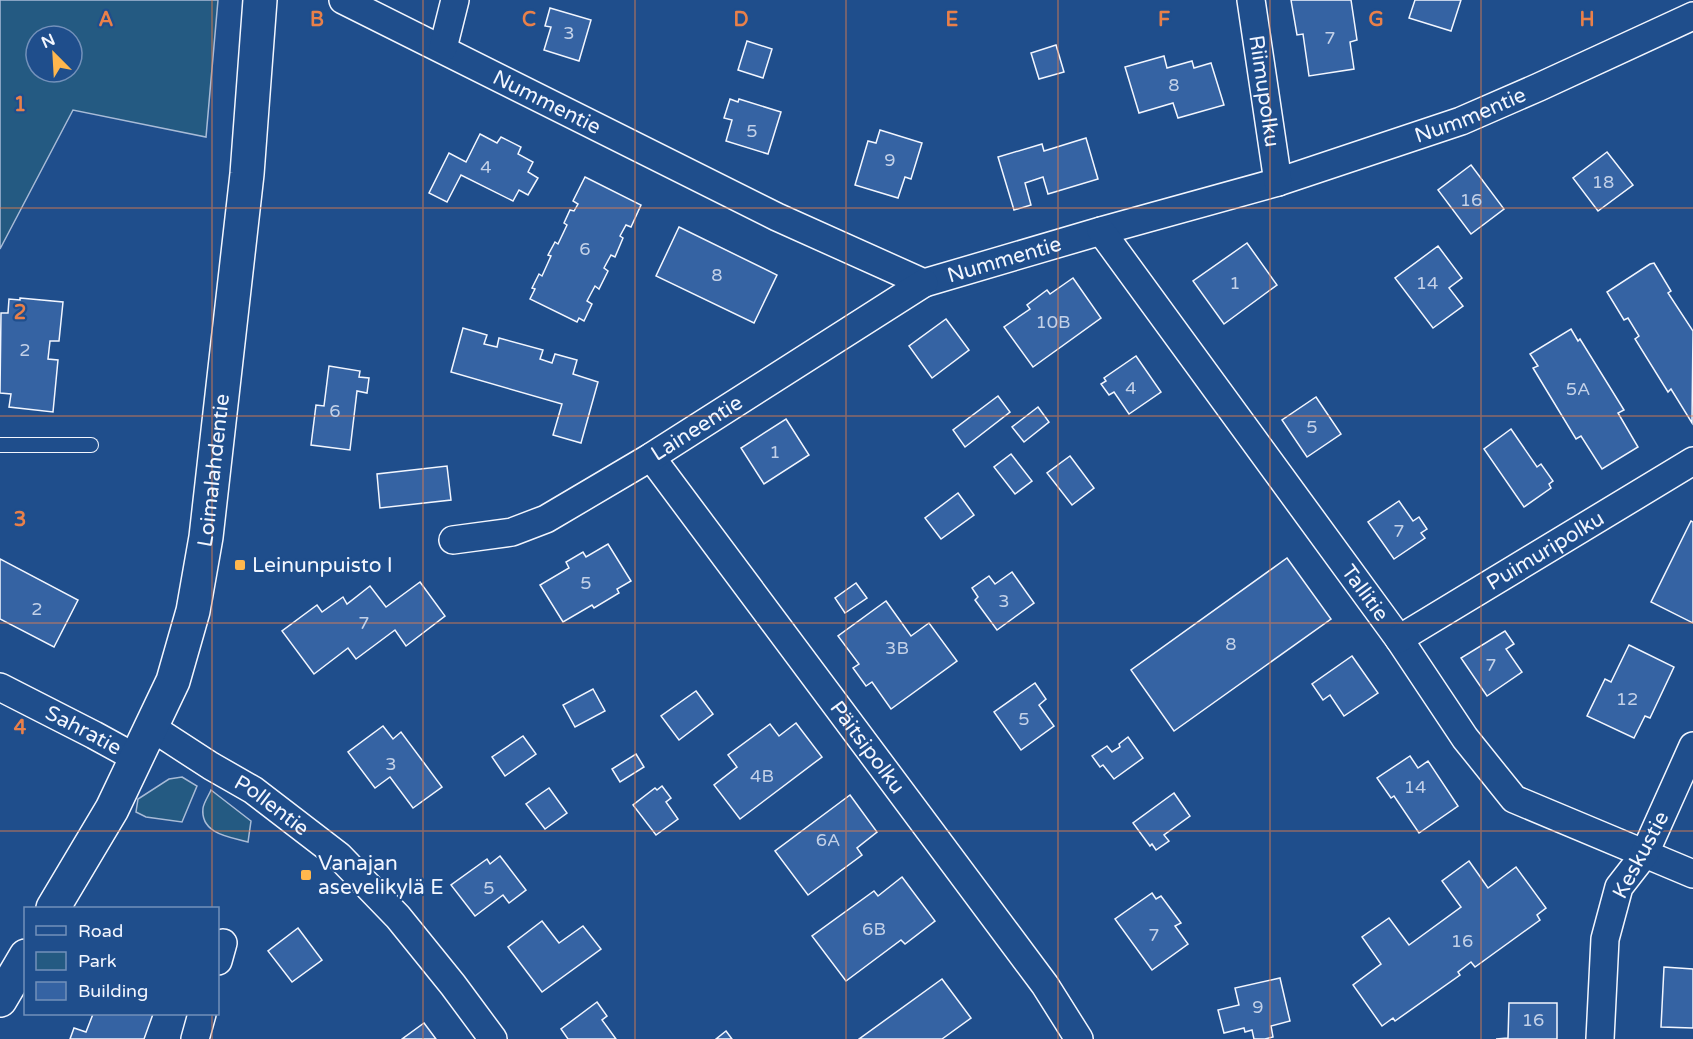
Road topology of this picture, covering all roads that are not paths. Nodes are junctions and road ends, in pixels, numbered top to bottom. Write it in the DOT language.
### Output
graph roads {
  1 [pos="260,0"];
  2 [pos="344,0"];
  3 [pos="455,0"];
  4 [pos="1251,0"];
  5 [pos="1693,16"];
  6 [pos="443,48"];
  7 [pos="1278,182"];
  8 [pos="1101,231"];
  9 [pos="924,283"];
  10 [pos="0,445"];
  11 [pos="91,445"];
  12 [pos="651,457"];
  13 [pos="1693,461"];
  14 [pos="453,540"];
  15 [pos="1398,639"];
  16 [pos="0,687"];
  17 [pos="151,727"];
  18 [pos="1693,746"];
  19 [pos="136,758"];
  20 [pos="1644,855"];
  21 [pos="1693,874"];
  22 [pos="54,907"];
  23 [pos="24,959"];
  24 [pos="0,1000"];
  25 [pos="202,1015"];
  26 [pos="195,1039"];
  27 [pos="493,1039"];
  28 [pos="1079,1039"];
  29 [pos="1600,1039"];
  1 -- 17 [label="street, Loimalahdentie"];
  2 -- 6 [label="street, Nummentie"];
  3 -- 6 [label="street"];
  4 -- 7 [label="street, Riimupolku"];
  5 -- 7 [label="street, Nummentie"];
  6 -- 9 [label="street, Nummentie"];
  7 -- 8 [label="street, Nummentie"];
  8 -- 9 [label="street, Nummentie"];
  8 -- 15 [label="street, Tallitie"];
  9 -- 12 [label="street, Laineentie"];
  10 -- 11 [label="lane"];
  12 -- 14 [label="street, Laineentie"];
  12 -- 28 [label="street, Päitsipolku"];
  13 -- 15 [label="street, Puimuripolku"];
  15 -- 20 [label="street, Tallitie"];
  16 -- 19 [label="street, Sahratie"];
  17 -- 19 [label="street, Loimalahdentie"];
  17 -- 27 [label="street, Pollentie"];
  18 -- 20 [label="street, Keskustie"];
  19 -- 22 [label="street, Loimalahdentie"];
  20 -- 21 [label="street, Tallitie"];
  20 -- 29 [label="street, Keskustie"];
  23 -- 24 [label="street"];
  25 -- 26 [label="street"];
}
